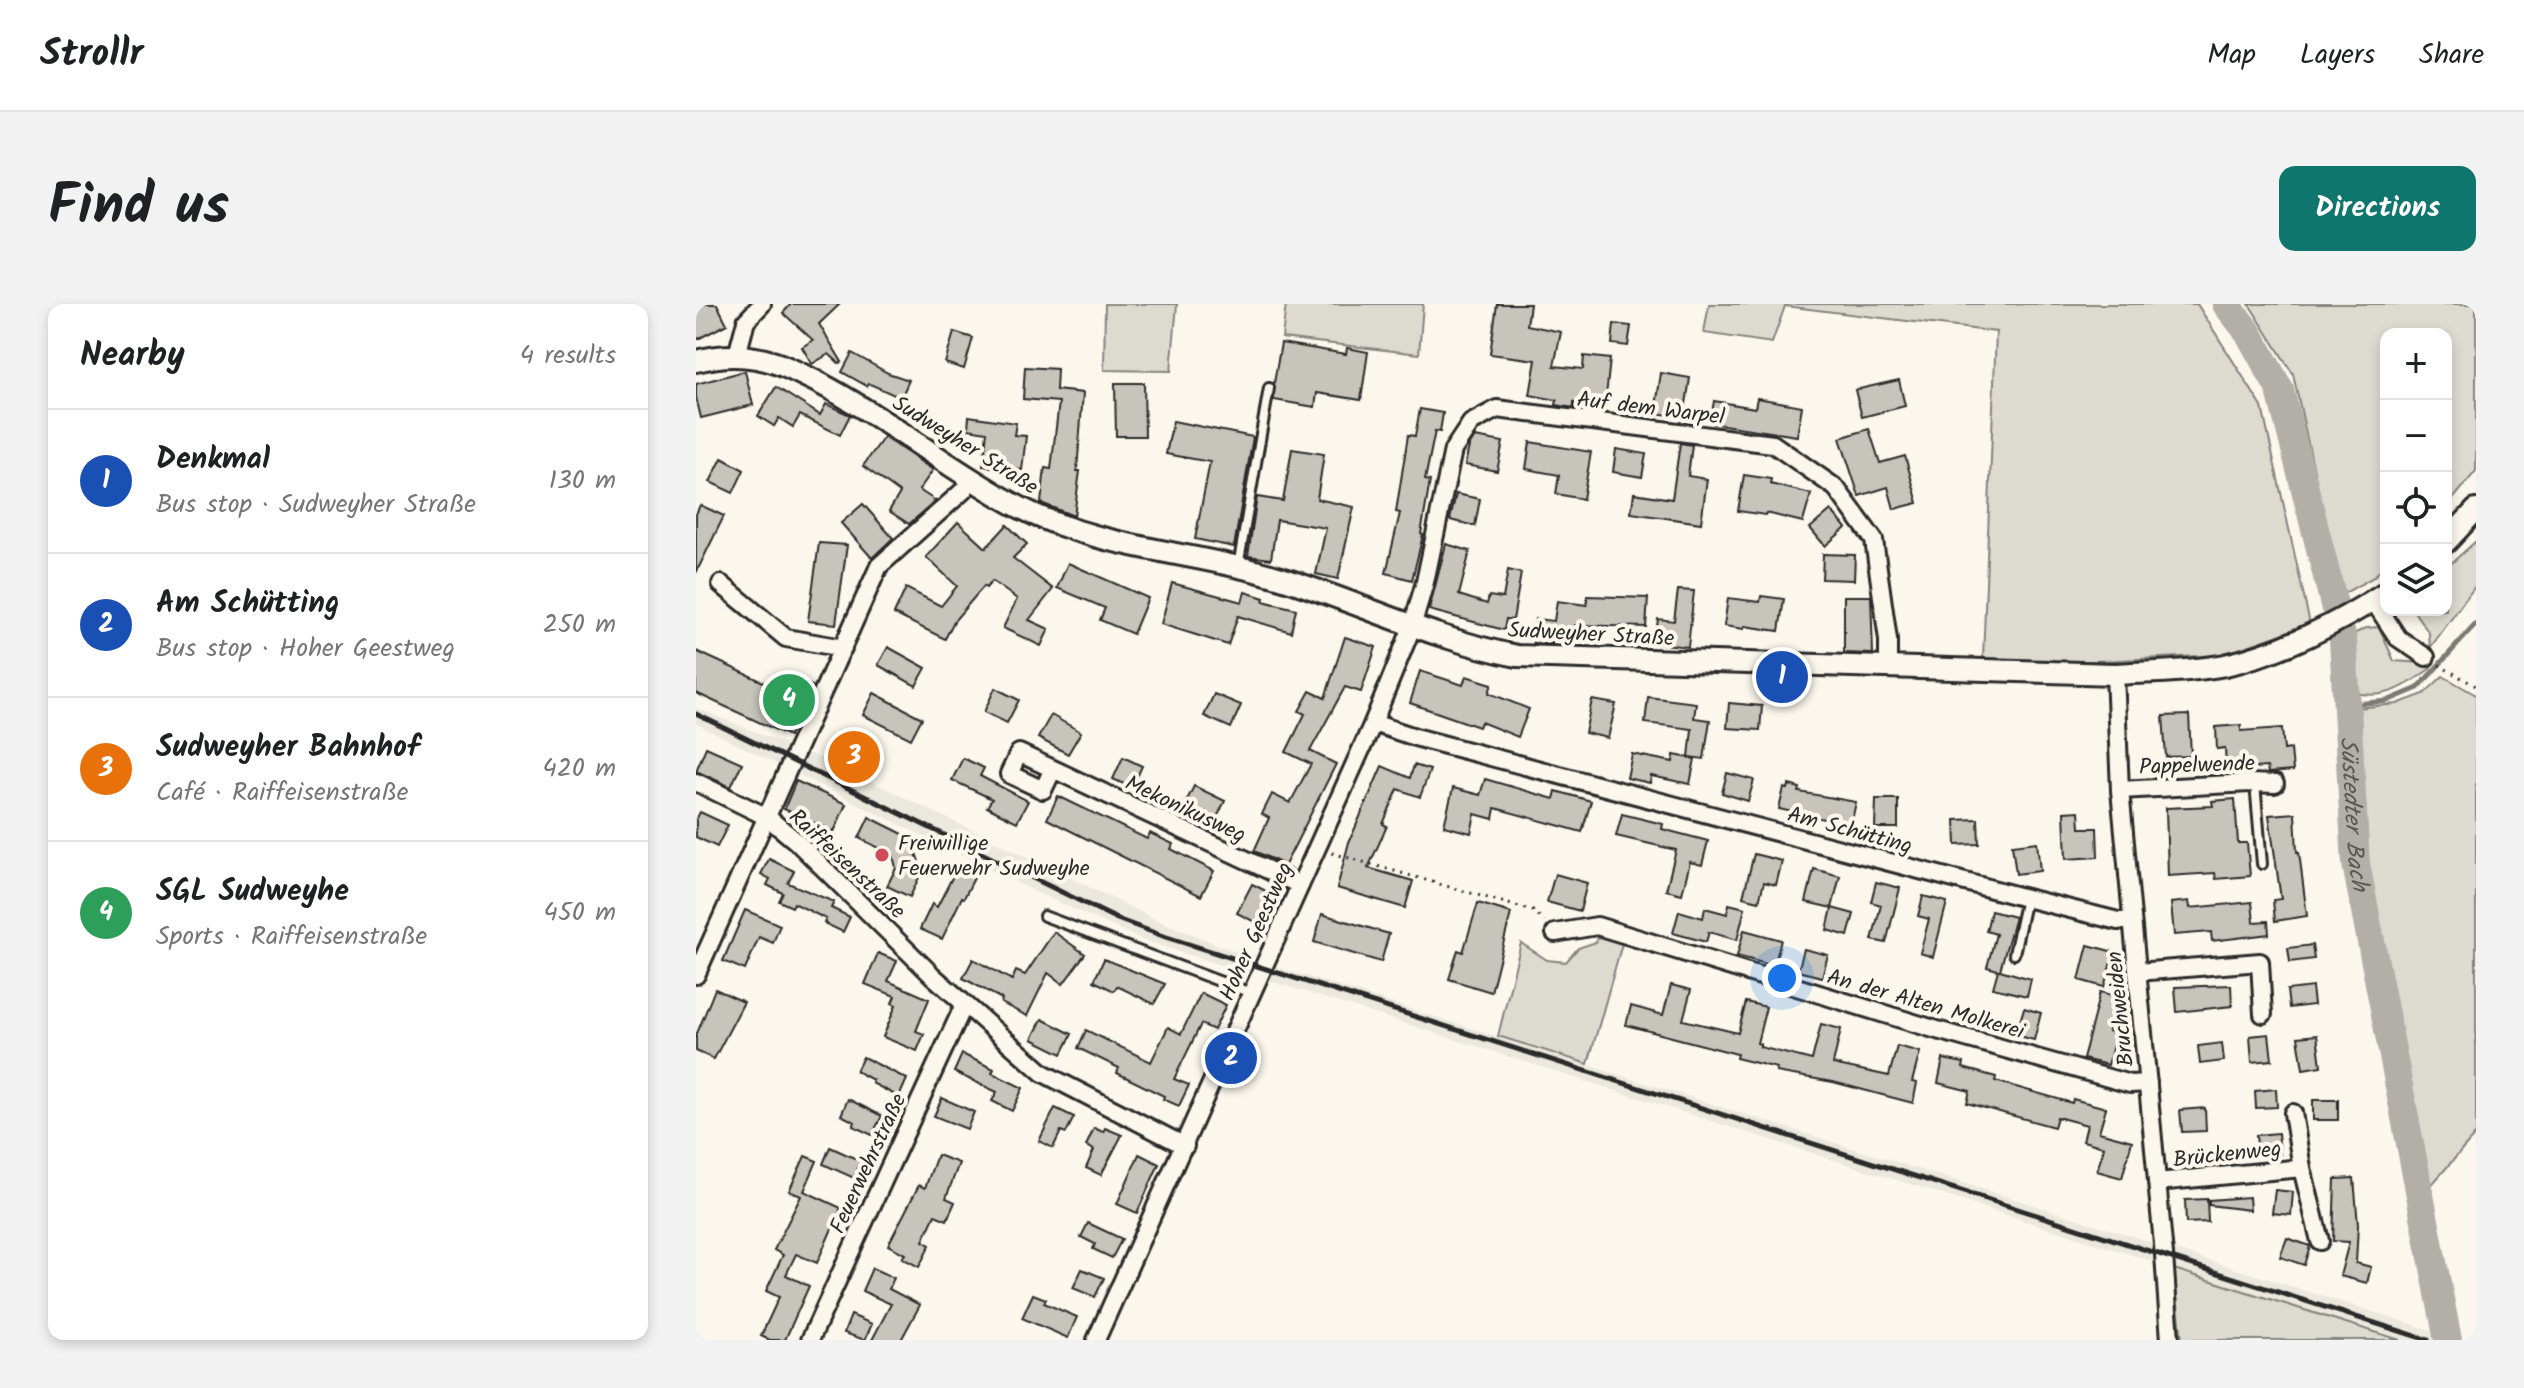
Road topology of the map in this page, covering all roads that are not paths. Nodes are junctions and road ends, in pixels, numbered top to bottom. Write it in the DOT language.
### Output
graph roads {
  1 [pos="762,304"];
  2 [pos="737,355"];
  3 [pos="696,361"];
  4 [pos="1269,388"];
  5 [pos="970,479"];
  6 [pos="2476,510"];
  7 [pos="2452,536"];
  8 [pos="1238,568"];
  9 [pos="721,584"];
  10 [pos="2374,600"];
  11 [pos="1412,627"];
  12 [pos="843,648"];
  13 [pos="2426,657"];
  14 [pos="1888,668"];
  15 [pos="2115,674"];
  16 [pos="1373,723"];
  17 [pos="1053,769"];
  18 [pos="696,782"];
  19 [pos="2255,783"];
  20 [pos="2275,784"];
  21 [pos="2120,790"];
  22 [pos="767,817"];
  23 [pos="2262,864"];
  24 [pos="1300,885"];
  25 [pos="2026,898"];
  26 [pos="1044,916"];
  27 [pos="2132,921"];
  28 [pos="1555,933"];
  29 [pos="2014,954"];
  30 [pos="697,971"];
  31 [pos="2137,972"];
  32 [pos="1251,993"];
  33 [pos="964,1005"];
  34 [pos="2263,1014"];
  35 [pos="2148,1083"];
  36 [pos="2293,1113"];
  37 [pos="1185,1146"];
  38 [pos="2302,1168"];
  39 [pos="2157,1182"];
  40 [pos="2320,1241"];
  41 [pos="810,1340"];
  42 [pos="1096,1340"];
  43 [pos="2170,1340"];
  1 -- 2 [label="street"];
  2 -- 3 [label="street, Sudweyher Straße"];
  2 -- 5 [label="street, Sudweyher Straße"];
  4 -- 8 [label="lane"];
  5 -- 8 [label="street, Sudweyher Straße"];
  5 -- 12 [label="street, Raiffeisenstraße"];
  6 -- 7 [label="street"];
  8 -- 11 [label="street, Sudweyher Straße"];
  9 -- 12 [label="street"];
  10 -- 13 [label="street"];
  10 -- 15 [label="street, Sudweyher Straße"];
  11 -- 14 [label="street, Sudweyher Straße"];
  11 -- 14 [label="street, Auf dem Warpel"];
  11 -- 16 [label="street, Hoher Geestweg"];
  12 -- 22 [label="street, Raiffeisenstraße"];
  14 -- 15 [label="street, Sudweyher Straße"];
  15 -- 21 [label="street, Bruchweiden"];
  16 -- 24 [label="street, Hoher Geestweg"];
  16 -- 25 [label="street, Am Schütting"];
  17 -- 24 [label="street, Mekonikusweg"];
  18 -- 22 [label="street"];
  19 -- 20 [label="street, Pappelwende"];
  19 -- 21 [label="street, Pappelwende"];
  19 -- 23 [label="lane"];
  21 -- 27 [label="street, Bruchweiden"];
  22 -- 30 [label="street"];
  22 -- 33 [label="street, Raiffeisenstraße"];
  24 -- 32 [label="street, Hoher Geestweg"];
  25 -- 27 [label="street, Am Schütting"];
  25 -- 29 [label="lane"];
  26 -- 32 [label="lane"];
  27 -- 31 [label="street, Bruchweiden"];
  28 -- 35 [label="street, An der Alten Molkerei"];
  31 -- 34 [label="street"];
  31 -- 35 [label="street, Bruchweiden"];
  32 -- 37 [label="street, Hoher Geestweg"];
  33 -- 37 [label="street, Raiffeisenstraße"];
  33 -- 41 [label="street, Feuerwehrstraße"];
  35 -- 39 [label="street, Bruchweiden"];
  36 -- 38 [label="street, Brückenweg"];
  37 -- 42 [label="street, Hoher Geestweg"];
  38 -- 39 [label="street, Brückenweg"];
  38 -- 40 [label="street, Brückenweg"];
  39 -- 43 [label="street, Bruchweiden"];
}
